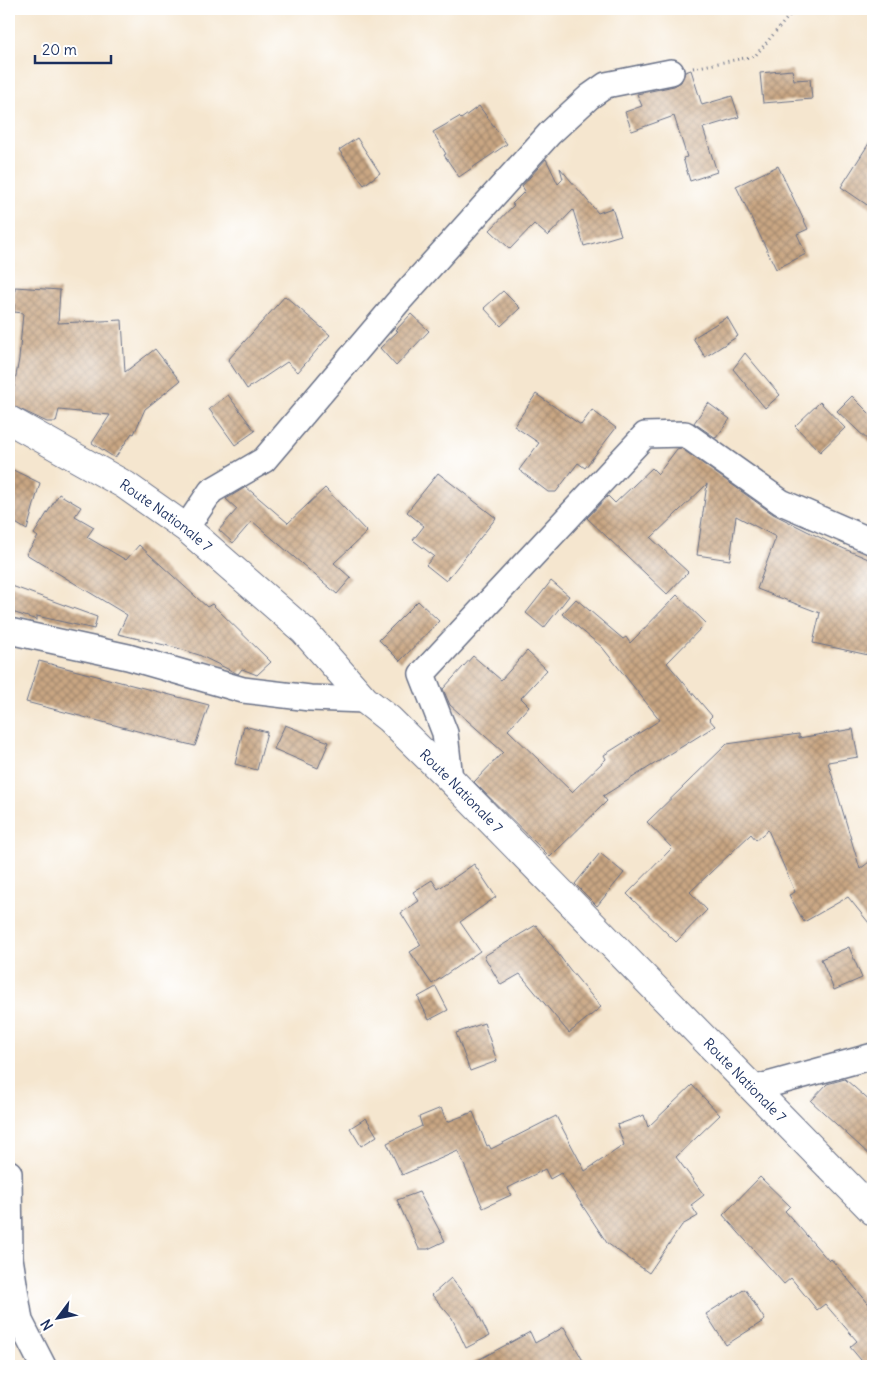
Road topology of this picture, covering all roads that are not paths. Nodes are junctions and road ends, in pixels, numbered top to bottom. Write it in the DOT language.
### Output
graph roads {
  1 [pos="672,72"];
  2 [pos="9,420"];
  3 [pos="186,528"];
  4 [pos="873,542"];
  5 [pos="9,631"];
  6 [pos="366,700"];
  7 [pos="450,779"];
  8 [pos="873,1056"];
  9 [pos="752,1089"];
  10 [pos="9,1173"];
  11 [pos="873,1211"];
  12 [pos="43,1366"];
  1 -- 3 [label="street"];
  2 -- 3 [label="main road, Route Nationale 7"];
  3 -- 6 [label="main road, Route Nationale 7"];
  4 -- 7 [label="street"];
  5 -- 6 [label="street"];
  6 -- 7 [label="main road, Route Nationale 7"];
  7 -- 9 [label="main road, Route Nationale 7"];
  8 -- 9 [label="street"];
  9 -- 11 [label="main road, Route Nationale 7"];
  10 -- 12 [label="street"];
}
